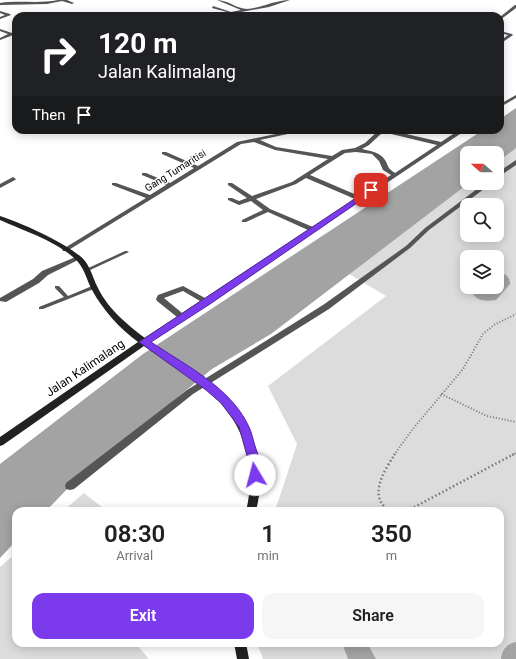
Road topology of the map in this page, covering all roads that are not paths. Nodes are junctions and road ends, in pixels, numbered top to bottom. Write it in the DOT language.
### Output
graph roads {
  1 [pos="63,0"];
  2 [pos="219,0"];
  3 [pos="288,0"];
  4 [pos="72,3"];
  5 [pos="0,4"];
  6 [pos="516,6"];
  7 [pos="213,7"];
  8 [pos="245,10"];
  9 [pos="0,12"];
  10 [pos="230,12"];
  11 [pos="504,16"];
  12 [pos="0,18"];
  13 [pos="0,30"];
  14 [pos="12,33"];
  15 [pos="504,33"];
  16 [pos="12,34"];
  17 [pos="0,39"];
  18 [pos="504,40"];
  19 [pos="516,96"];
  20 [pos="504,104"];
  21 [pos="285,134"];
  22 [pos="377,134"];
  23 [pos="399,134"];
  24 [pos="457,134"];
  25 [pos="252,139"];
  26 [pos="442,144"];
  27 [pos="356,150"];
  28 [pos="164,153"];
  29 [pos="332,158"];
  30 [pos="516,162"];
  31 [pos="198,168"];
  32 [pos="504,171"];
  33 [pos="144,174"];
  34 [pos="394,175"];
  35 [pos="306,176"];
  36 [pos="13,179"];
  37 [pos="114,184"];
  38 [pos="230,184"];
  39 [pos="170,185"];
  40 [pos="0,186"];
  41 [pos="480,190"];
  42 [pos="150,197"];
  43 [pos="359,198"];
  44 [pos="230,199"];
  45 [pos="252,199"];
  46 [pos="268,210"];
  47 [pos="0,218"];
  48 [pos="244,220"];
  49 [pos="314,230"];
  50 [pos="65,250"];
  51 [pos="127,252"];
  52 [pos="78,258"];
  53 [pos="86,270"];
  54 [pos="57,287"];
  55 [pos="94,287"];
  56 [pos="66,297"];
  57 [pos="3,300"];
  58 [pos="207,302"];
  59 [pos="41,308"];
  60 [pos="182,317"];
  61 [pos="146,344"];
  62 [pos="201,382"];
  63 [pos="0,442"];
  64 [pos="70,486"];
  65 [pos="252,507"];
  66 [pos="241,647"];
  67 [pos="243,659"];
  1 -- 4 [label="street"];
  1 -- 5 [label="street"];
  2 -- 8 [label="street"];
  3 -- 8 [label="street"];
  6 -- 11 [label="street"];
  7 -- 10 [label="street"];
  8 -- 10 [label="street"];
  9 -- 12 [label="street"];
  13 -- 14 [label="street"];
  15 -- 18 [label="street"];
  16 -- 17 [label="street"];
  19 -- 20 [label="street"];
  21 -- 25 [label="street, Gang Tumaritisi"];
  22 -- 27 [label="street"];
  23 -- 26 [label="street"];
  24 -- 26 [label="street, Jalan Kalimalang"];
  25 -- 29 [label="street"];
  25 -- 31 [label="street, Gang Tumaritisi"];
  26 -- 34 [label="street, Jalan Kalimalang"];
  27 -- 29 [label="street"];
  27 -- 34 [label="street"];
  28 -- 31 [label="street"];
  29 -- 35 [label="street"];
  30 -- 32 [label="street"];
  31 -- 39 [label="street, Gang Tumaritisi"];
  33 -- 39 [label="street"];
  34 -- 43 [label="street, Jalan Kalimalang"];
  35 -- 43 [label="street"];
  35 -- 45 [label="street"];
  36 -- 40 [label="street"];
  37 -- 42 [label="street"];
  38 -- 45 [label="street"];
  39 -- 42 [label="street, Gang Tumaritisi"];
  41 -- 62 [label="street"];
  42 -- 50 [label="street, Gang Tumaritisi"];
  43 -- 49 [label="street, Jalan Kalimalang"];
  44 -- 45 [label="street"];
  45 -- 46 [label="street"];
  46 -- 48 [label="street"];
  46 -- 49 [label="street"];
  47 -- 50 [label="main road"];
  49 -- 58 [label="street, Jalan Kalimalang"];
  50 -- 52 [label="main road"];
  51 -- 53 [label="lane"];
  52 -- 53 [label="main road"];
  52 -- 57 [label="street"];
  53 -- 55 [label="main road"];
  54 -- 56 [label="lane"];
  55 -- 56 [label="lane"];
  55 -- 61 [label="main road"];
  56 -- 59 [label="lane"];
  58 -- 60 [label="street, Jalan Kalimalang"];
  58 -- 60 [label="street"];
  60 -- 61 [label="street, Jalan Kalimalang"];
  61 -- 62 [label="main road"];
  61 -- 63 [label="main road, Jalan Kalimalang"];
  62 -- 64 [label="street"];
  62 -- 65 [label="main road"];
  66 -- 67 [label="main road"];
}
